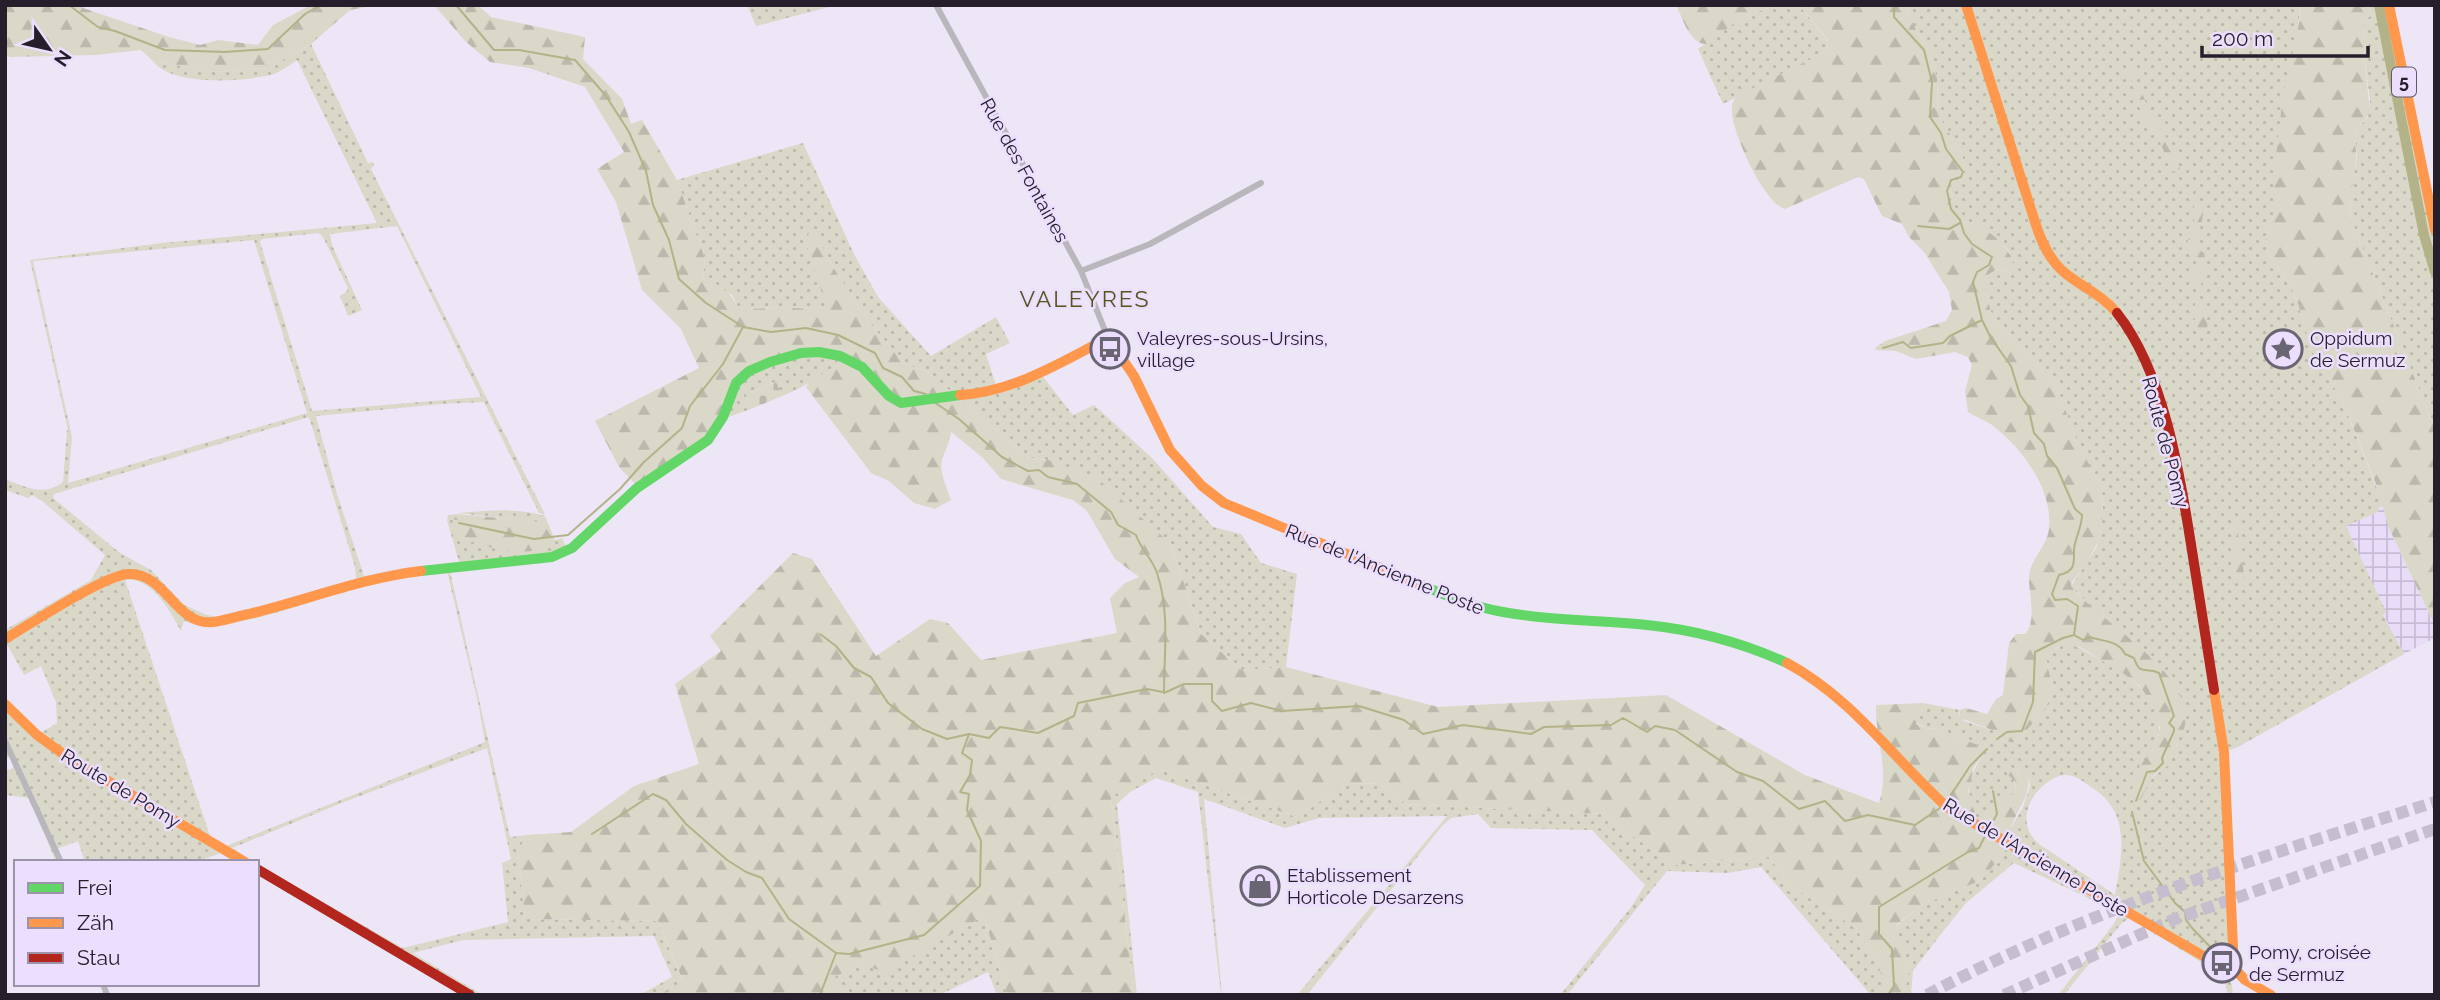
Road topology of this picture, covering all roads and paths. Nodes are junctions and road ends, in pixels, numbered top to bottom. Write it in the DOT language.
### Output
graph roads {
  1 [pos="936,5"];
  2 [pos="1966,5"];
  3 [pos="2389,5"];
  4 [pos="1261,183"];
  5 [pos="2435,230"];
  6 [pos="1081,271"];
  7 [pos="1108,338"];
  8 [pos="5,639"];
  9 [pos="5,704"];
  10 [pos="6,743"];
  11 [pos="60,860"];
  12 [pos="242,860"];
  13 [pos="259,870"];
  14 [pos="2235,970"];
  15 [pos="470,995"];
  16 [pos="2271,995"];
  1 -- 6 [label="street, Rue des Fontaines"];
  2 -- 14 [label="street, Route de Pomy"];
  3 -- 5 [label="street, 5"];
  4 -- 6 [label="street"];
  6 -- 7 [label="street, Rue des Fontaines"];
  7 -- 8 [label="street"];
  7 -- 14 [label="street, Rue de l'Ancienne Poste"];
  9 -- 12 [label="street, Route de Pomy"];
  10 -- 11 [label="street"];
  13 -- 15 [label="street"];
  14 -- 16 [label="street, Rue de l'Ancienne Poste"];
}
